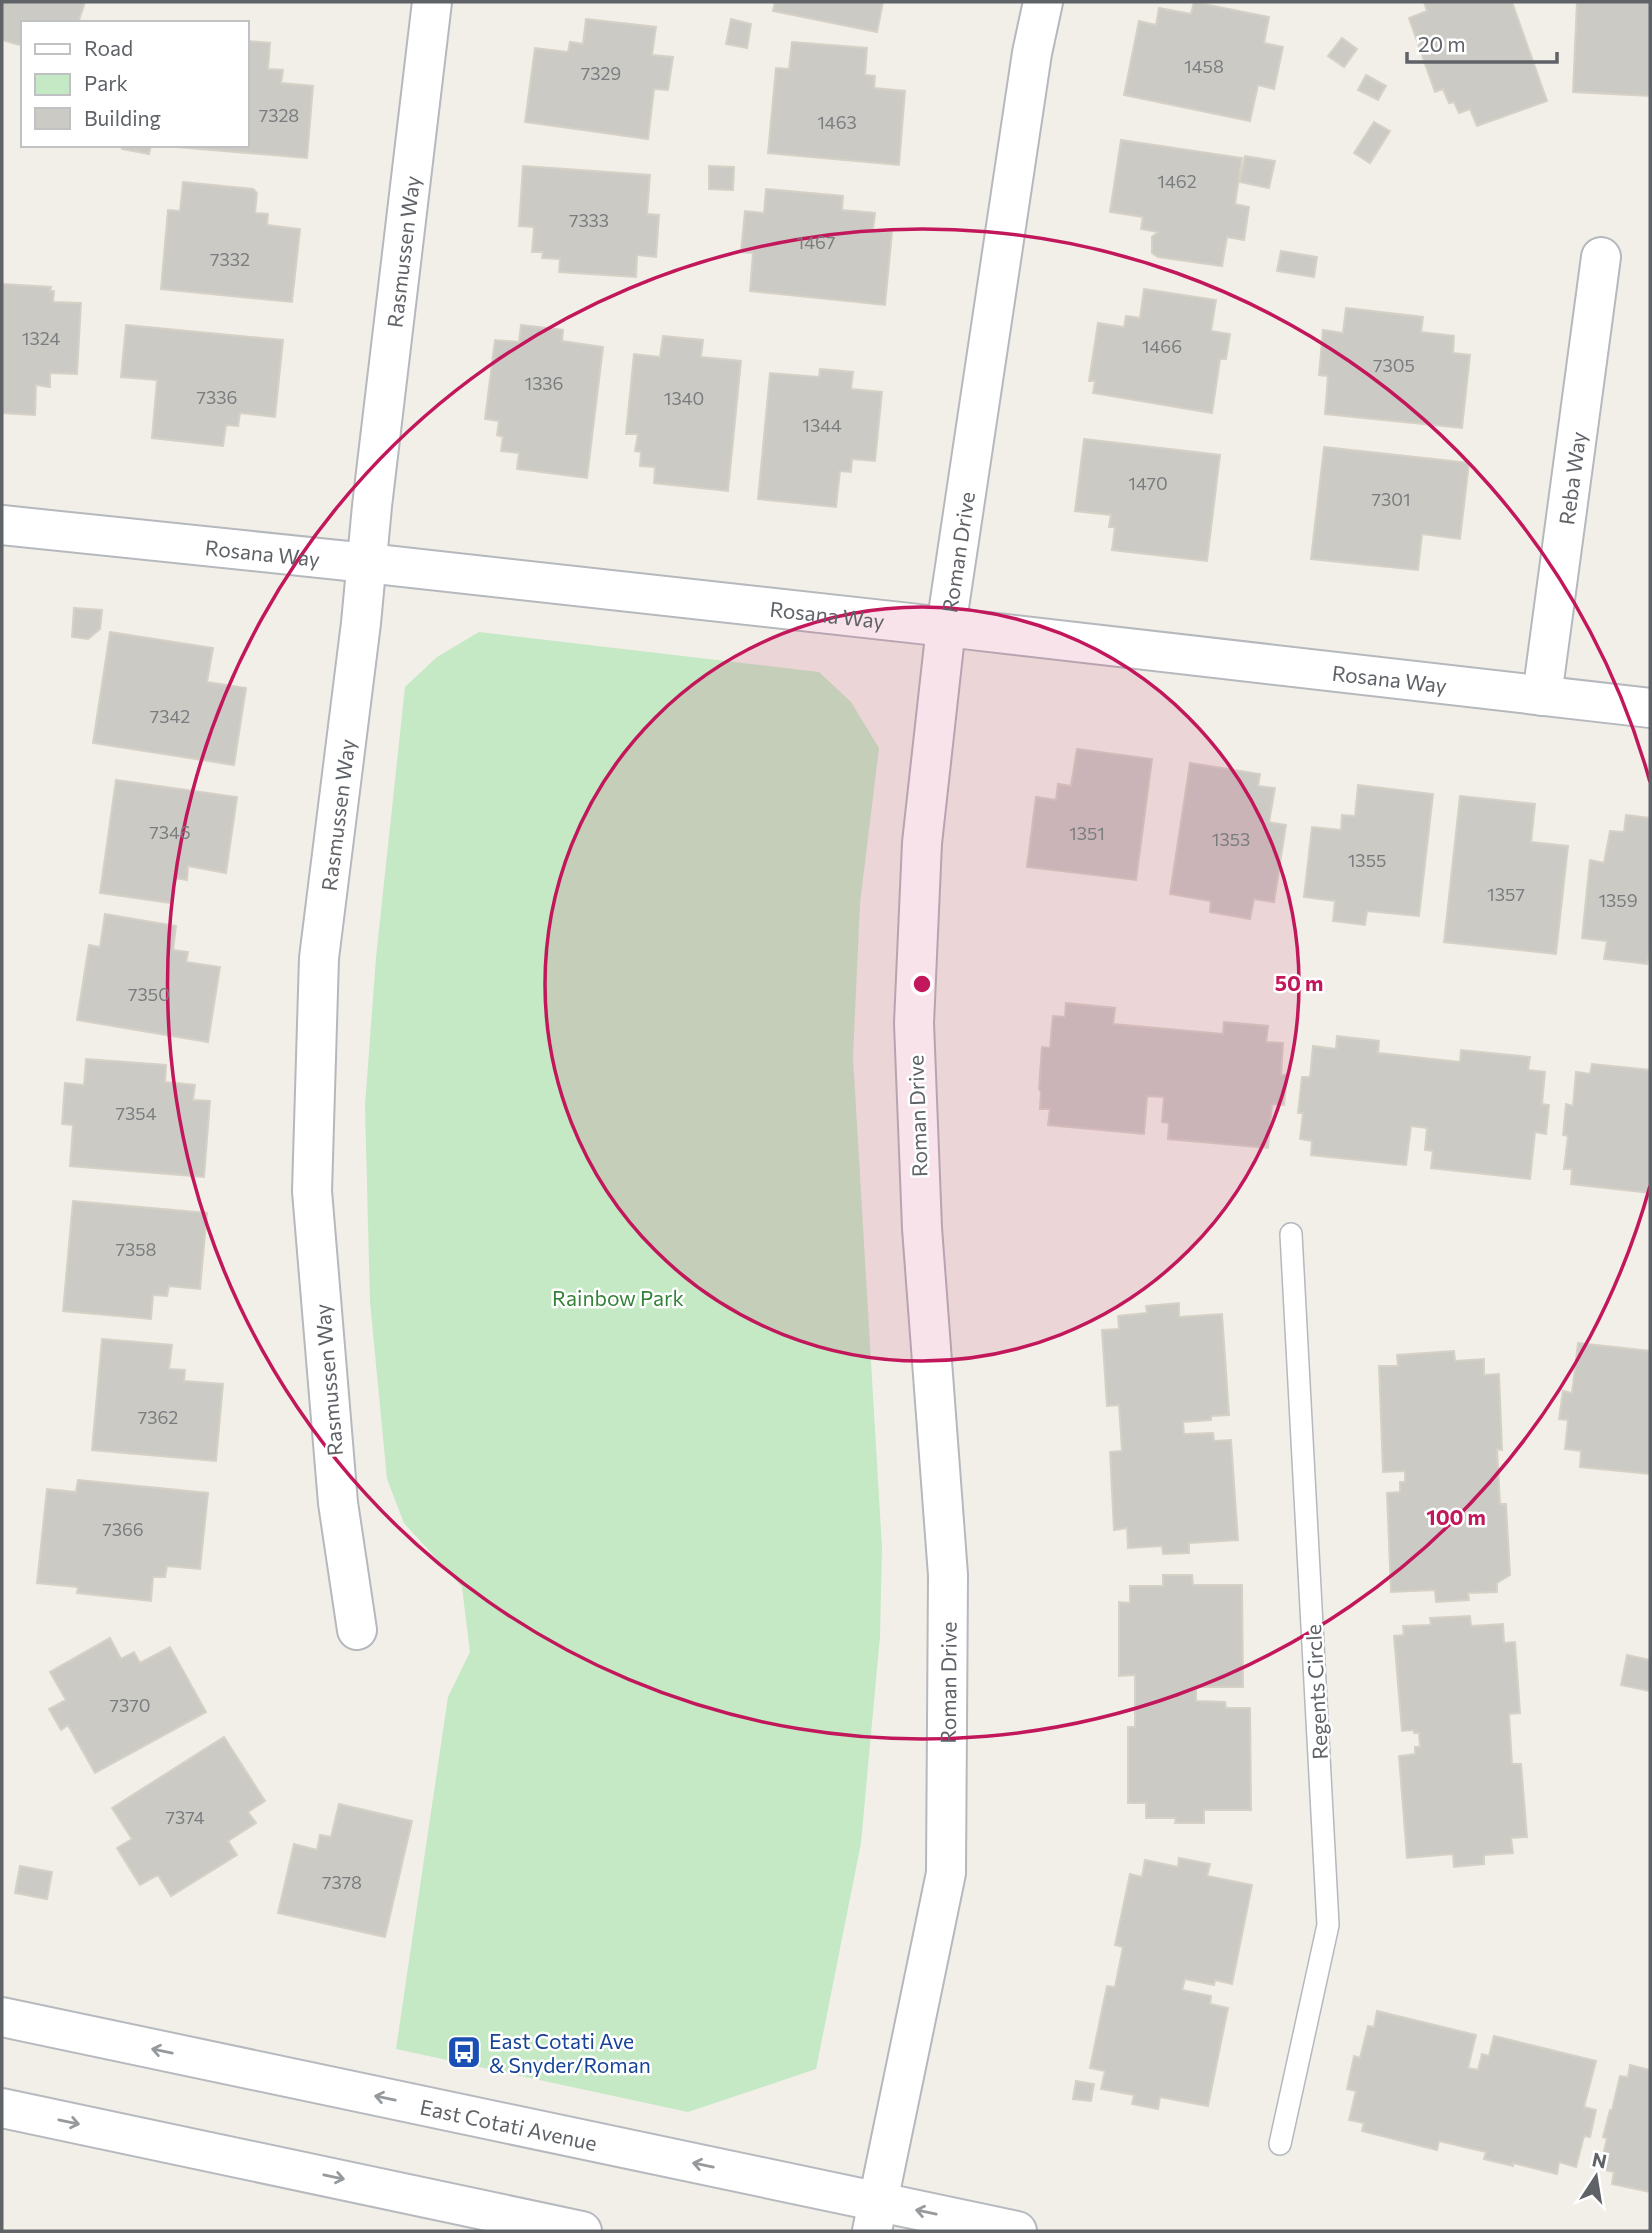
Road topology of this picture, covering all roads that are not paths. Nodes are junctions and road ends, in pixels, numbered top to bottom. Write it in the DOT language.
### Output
graph roads {
  1 [pos="432,2"];
  2 [pos="1042,2"];
  3 [pos="1601,257"];
  4 [pos="2,525"];
  5 [pos="367,563"];
  6 [pos="946,627"];
  7 [pos="1542,696"];
  8 [pos="1650,708"];
  9 [pos="1291,1234"];
  10 [pos="357,1630"];
  11 [pos="2,2017"];
  12 [pos="2,2108"];
  13 [pos="1280,2144"];
  14 [pos="875,2216"];
  15 [pos="582,2231"];
  16 [pos="1017,2231"];
  1 -- 5 [label="street, Rasmussen Way"];
  2 -- 6 [label="street, Roman Drive"];
  3 -- 7 [label="street, Reba Way"];
  4 -- 5 [label="street, Rosana Way"];
  5 -- 6 [label="street, Rosana Way"];
  5 -- 10 [label="street, Rasmussen Way"];
  6 -- 7 [label="street, Rosana Way"];
  6 -- 14 [label="street, Roman Drive"];
  7 -- 8 [label="street, Rosana Way"];
  9 -- 13 [label="lane, Regents Circle"];
  14 -- 11 [label="street, East Cotati Avenue, one-way"];
  12 -- 15 [label="street, one-way"];
  16 -- 14 [label="street, East Cotati Avenue, one-way"];
}
